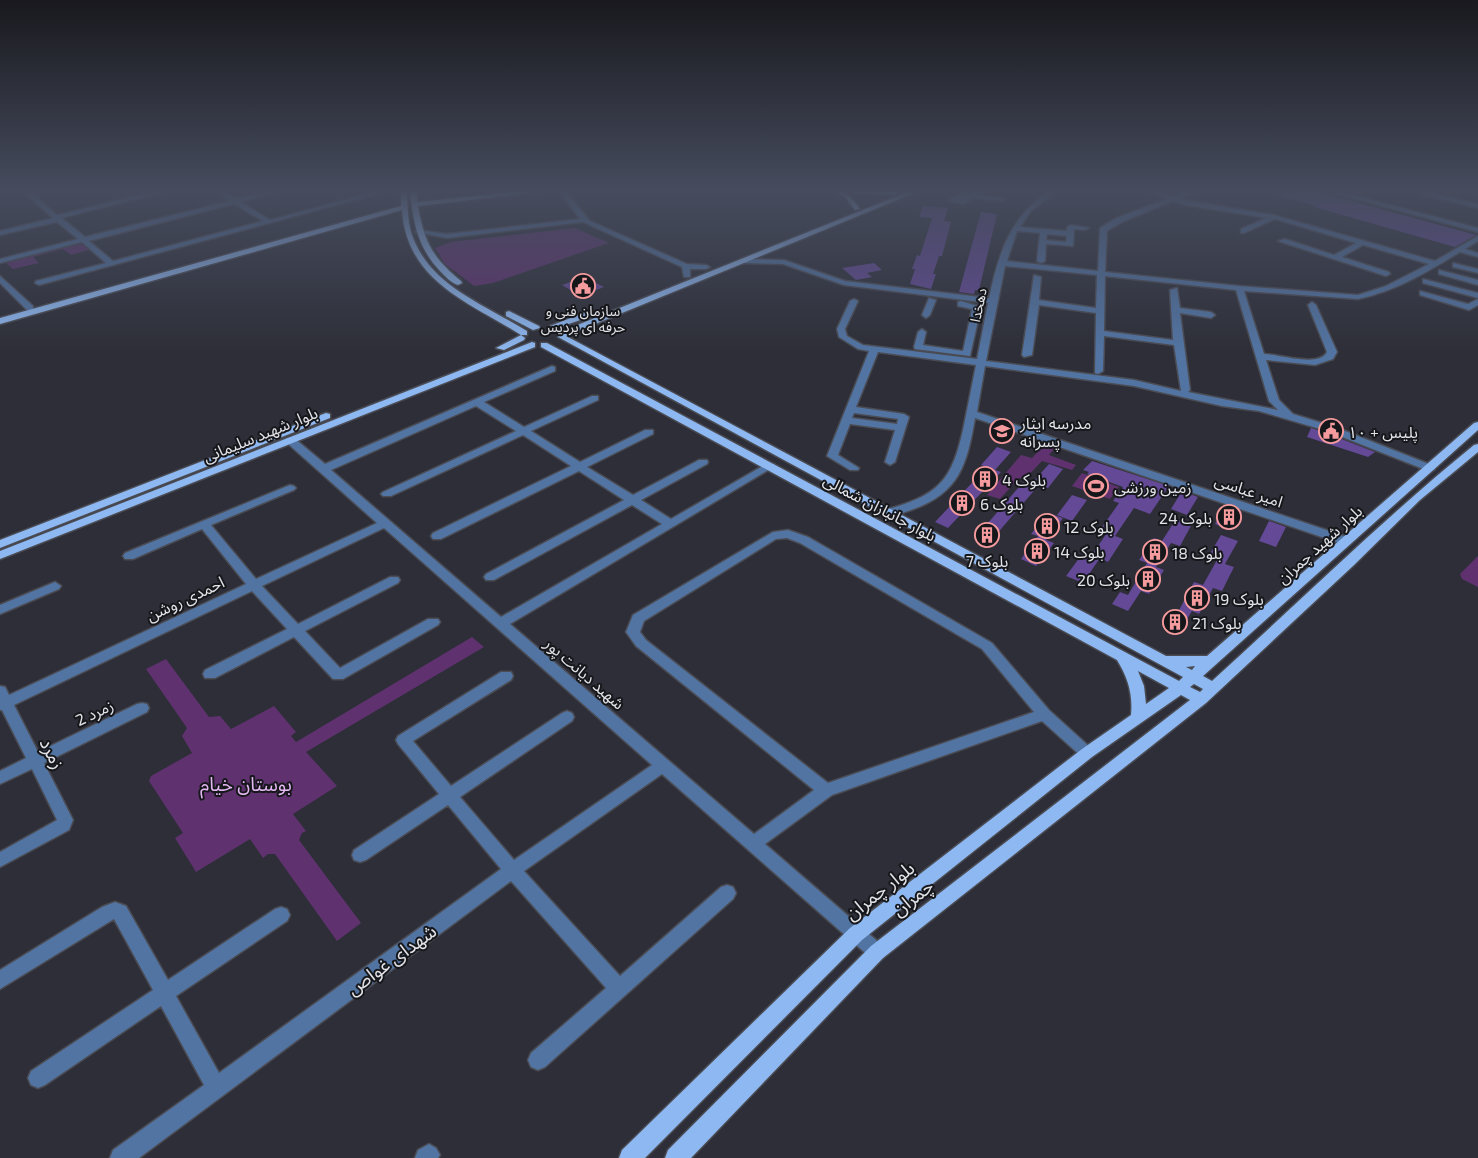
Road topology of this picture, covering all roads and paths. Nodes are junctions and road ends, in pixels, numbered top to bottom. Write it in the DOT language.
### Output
graph roads {
  1 [pos="64,245"];
  2 [pos="90,245"];
  3 [pos="183,245"];
  4 [pos="260,245"];
  5 [pos="413,245"];
  6 [pos="424,245"];
  7 [pos="633,245"];
  8 [pos="764,245"];
  9 [pos="783,245"];
  10 [pos="1007,245"];
  11 [pos="1043,245"];
  12 [pos="1103,245"];
  13 [pos="1295,245"];
  14 [pos="1358,245"];
  15 [pos="1373,245"];
  16 [pos="1466,245"];
  17 [pos="1458,250"];
  18 [pos="1478,255"];
  19 [pos="1335,258"];
  20 [pos="0,261"];
  21 [pos="741,261"];
  22 [pos="1041,261"];
  23 [pos="784,262"];
  24 [pos="1002,263"];
  25 [pos="1434,263"];
  26 [pos="112,264"];
  27 [pos="1456,265"];
  28 [pos="706,268"];
  29 [pos="687,271"];
  30 [pos="1478,271"];
  31 [pos="1442,272"];
  32 [pos="1103,273"];
  33 [pos="1386,274"];
  34 [pos="1038,277"];
  35 [pos="0,278"];
  36 [pos="1426,281"];
  37 [pos="39,283"];
  38 [pos="1478,283"];
  39 [pos="1239,288"];
  40 [pos="1174,290"];
  41 [pos="1423,293"];
  42 [pos="1478,296"];
  43 [pos="932,300"];
  44 [pos="992,301"];
  45 [pos="1478,301"];
  46 [pos="1035,302"];
  47 [pos="1312,305"];
  48 [pos="31,310"];
  49 [pos="1176,310"];
  50 [pos="1100,311"];
  51 [pos="853,313"];
  52 [pos="1211,314"];
  53 [pos="926,315"];
  54 [pos="0,316"];
  55 [pos="0,321"];
  56 [pos="554,326"];
  57 [pos="536,328"];
  58 [pos="922,332"];
  59 [pos="1100,333"];
  60 [pos="523,336"];
  61 [pos="562,336"];
  62 [pos="1178,343"];
  63 [pos="538,345"];
  64 [pos="918,347"];
  65 [pos="874,350"];
  66 [pos="1027,355"];
  67 [pos="1260,357"];
  68 [pos="981,363"];
  69 [pos="552,369"];
  70 [pos="1098,371"];
  71 [pos="1185,390"];
  72 [pos="595,398"];
  73 [pos="1274,401"];
  74 [pos="477,402"];
  75 [pos="1260,408"];
  76 [pos="849,409"];
  77 [pos="971,413"];
  78 [pos="1290,416"];
  79 [pos="845,420"];
  80 [pos="1478,425"];
  81 [pos="901,428"];
  82 [pos="523,431"];
  83 [pos="649,432"];
  84 [pos="290,440"];
  85 [pos="1478,447"];
  86 [pos="703,462"];
  87 [pos="890,462"];
  88 [pos="579,466"];
  89 [pos="770,466"];
  90 [pos="854,468"];
  91 [pos="1430,468"];
  92 [pos="324,469"];
  93 [pos="190,475"];
  94 [pos="290,488"];
  95 [pos="387,494"];
  96 [pos="633,500"];
  97 [pos="885,513"];
  98 [pos="386,523"];
  99 [pos="669,523"];
  100 [pos="204,524"];
  101 [pos="437,536"];
  102 [pos="1346,541"];
  103 [pos="0,544"];
  104 [pos="0,555"];
  105 [pos="1356,555"];
  106 [pos="129,556"];
  107 [pos="490,577"];
  108 [pos="394,580"];
  109 [pos="254,585"];
  110 [pos="55,586"];
  111 [pos="0,610"];
  112 [pos="433,622"];
  113 [pos="500,623"];
  114 [pos="294,630"];
  115 [pos="1153,655"];
  116 [pos="1121,656"];
  117 [pos="1212,661"];
  118 [pos="210,674"];
  119 [pos="506,676"];
  120 [pos="1188,682"];
  121 [pos="1207,693"];
  122 [pos="2,700"];
  123 [pos="142,708"];
  124 [pos="1044,714"];
  125 [pos="567,717"];
  126 [pos="1138,717"];
  127 [pos="1087,753"];
  128 [pos="34,761"];
  129 [pos="664,765"];
  130 [pos="0,778"];
  131 [pos="826,790"];
  132 [pos="450,794"];
  133 [pos="754,843"];
  134 [pos="360,855"];
  135 [pos="0,860"];
  136 [pos="512,870"];
  137 [pos="727,893"];
  138 [pos="281,915"];
  139 [pos="856,934"];
  140 [pos="877,952"];
  141 [pos="0,980"];
  142 [pos="619,989"];
  143 [pos="163,993"];
  144 [pos="538,1060"];
  145 [pos="38,1078"];
  146 [pos="216,1087"];
  147 [pos="121,1158"];
  148 [pos="630,1158"];
  149 [pos="676,1158"];
  1 -- 20 [label="street"];
  2 -- 26 [label="street"];
  3 -- 26 [label="street"];
  4 -- 48 [label="main road"];
  5 -- 60 [label="main road, بلوار جانبازان شمالی"];
  6 -- 57 [label="main road"];
  7 -- 29 [label="street"];
  8 -- 28 [label="main road"];
  9 -- 21 [label="main road, بلوار شهید سلیمانی"];
  9 -- 23 [label="street"];
  10 -- 24 [label="street, دهخدا"];
  11 -- 22 [label="street"];
  12 -- 32 [label="street"];
  13 -- 19 [label="street"];
  14 -- 19 [label="street"];
  15 -- 25 [label="street"];
  16 -- 17 [label="street"];
  17 -- 18 [label="street"];
  17 -- 25 [label="street"];
  19 -- 33 [label="street"];
  21 -- 23 [label="street"];
  21 -- 61 [label="main road, بلوار شهید سلیمانی"];
  23 -- 44 [label="street"];
  24 -- 32 [label="street"];
  24 -- 44 [label="street, دهخدا"];
  25 -- 39 [label="street"];
  26 -- 37 [label="street"];
  27 -- 30 [label="street"];
  28 -- 29 [label="street"];
  29 -- 56 [label="main road, بلوار شهید سلیمانی"];
  31 -- 38 [label="street"];
  32 -- 39 [label="street"];
  32 -- 50 [label="street"];
  34 -- 46 [label="street"];
  35 -- 48 [label="street"];
  36 -- 42 [label="street"];
  39 -- 67 [label="street"];
  40 -- 49 [label="street"];
  41 -- 45 [label="street"];
  43 -- 51 [label="street"];
  43 -- 53 [label="street"];
  43 -- 64 [label="street"];
  44 -- 68 [label="street, دهخدا"];
  46 -- 50 [label="street"];
  46 -- 66 [label="street"];
  47 -- 67 [label="street"];
  48 -- 54 [label="main road"];
  48 -- 55 [label="main road"];
  49 -- 52 [label="street"];
  49 -- 62 [label="street"];
  50 -- 59 [label="street"];
  51 -- 64 [label="street"];
  51 -- 65 [label="street"];
  56 -- 57 [label="main road, بلوار شهید سلیمانی"];
  56 -- 61 [label="main road, بلوار جانبازان شمالی"];
  57 -- 60 [label="main road, بلوار شهید سلیمانی"];
  58 -- 64 [label="street"];
  59 -- 62 [label="street"];
  59 -- 70 [label="street"];
  60 -- 63 [label="main road, بلوار جانبازان شمالی"];
  60 -- 93 [label="main road, بلوار شهید سلیمانی"];
  61 -- 63 [label="main road, بلوار شهید سلیمانی"];
  61 -- 97 [label="main road, بلوار جانبازان شمالی"];
  62 -- 71 [label="street"];
  63 -- 84 [label="main road, بلوار شهید سلیمانی"];
  63 -- 89 [label="main road, بلوار جانبازان شمالی"];
  65 -- 68 [label="street"];
  65 -- 76 [label="street"];
  67 -- 73 [label="street"];
  68 -- 75 [label="street"];
  68 -- 77 [label="street, دهخدا"];
  69 -- 74 [label="street"];
  72 -- 82 [label="street"];
  73 -- 75 [label="street"];
  73 -- 78 [label="street"];
  74 -- 82 [label="street"];
  74 -- 92 [label="street"];
  75 -- 78 [label="street"];
  76 -- 79 [label="street"];
  76 -- 81 [label="street"];
  77 -- 97 [label="street, دهخدا"];
  77 -- 102 [label="street, امیر عباسی"];
  78 -- 91 [label="street"];
  79 -- 81 [label="street"];
  79 -- 90 [label="street"];
  80 -- 91 [label="main road, بلوار شهید چمران"];
  81 -- 87 [label="street"];
  82 -- 88 [label="street"];
  82 -- 95 [label="street"];
  83 -- 88 [label="street"];
  84 -- 92 [label="street, شهید دیانت پور"];
  84 -- 93 [label="main road, بلوار شهید سلیمانی"];
  85 -- 105 [label="main road, بلوار شهید چمران"];
  86 -- 96 [label="street"];
  88 -- 96 [label="street"];
  88 -- 101 [label="street"];
  89 -- 99 [label="street"];
  89 -- 116 [label="main road, بلوار جانبازان شمالی"];
  91 -- 102 [label="main road, بلوار شهید چمران"];
  92 -- 98 [label="street, شهید دیانت پور"];
  93 -- 103 [label="main road, بلوار شهید سلیمانی"];
  93 -- 104 [label="main road, بلوار شهید سلیمانی"];
  94 -- 100 [label="street"];
  96 -- 99 [label="street"];
  96 -- 107 [label="street"];
  97 -- 115 [label="main road, بلوار جانبازان شمالی"];
  98 -- 109 [label="street, احمدی روشن"];
  98 -- 113 [label="street, شهید دیانت پور"];
  99 -- 113 [label="street"];
  100 -- 106 [label="street"];
  100 -- 109 [label="street"];
  102 -- 105 [label="main road"];
  102 -- 117 [label="main road, بلوار شهید چمران"];
  105 -- 121 [label="main road, بلوار شهید چمران"];
  108 -- 114 [label="street"];
  109 -- 114 [label="street"];
  109 -- 122 [label="street, احمدی روشن"];
  110 -- 111 [label="street"];
  112 -- 114 [label="street"];
  113 -- 129 [label="street, شهید دیانت پور"];
  114 -- 118 [label="street"];
  115 -- 117 [label="main road"];
  115 -- 120 [label="main road, بلوار جانبازان شمالی"];
  116 -- 120 [label="main road, بلوار جانبازان شمالی"];
  116 -- 126 [label="main road"];
  117 -- 120 [label="main road, بلوار شهید چمران"];
  119 -- 132 [label="street"];
  120 -- 121 [label="main road, بلوار جانبازان شمالی"];
  120 -- 121 [label="main road, بلوار جانبازان شمالی"];
  120 -- 126 [label="main road, بلوار چمران"];
  121 -- 140 [label="main road, چمران"];
  122 -- 128 [label="street, زمرد"];
  123 -- 128 [label="street, زمرد 2"];
  124 -- 127 [label="street"];
  124 -- 131 [label="street"];
  124 -- 131 [label="street"];
  125 -- 132 [label="street"];
  126 -- 127 [label="main road, بلوار چمران"];
  127 -- 139 [label="main road, بلوار چمران"];
  128 -- 130 [label="street, زمرد 2"];
  128 -- 135 [label="street, زمرد"];
  129 -- 133 [label="street, شهید دیانت پور"];
  129 -- 136 [label="street, شهدای غواص"];
  131 -- 133 [label="street"];
  132 -- 134 [label="street"];
  132 -- 136 [label="street"];
  133 -- 139 [label="street, شهید دیانت پور"];
  136 -- 142 [label="street"];
  136 -- 146 [label="street, شهدای غواص"];
  137 -- 142 [label="street"];
  138 -- 143 [label="street"];
  139 -- 140 [label="street, شهید دیانت پور"];
  139 -- 148 [label="main road, بلوار چمران"];
  140 -- 149 [label="main road, چمران"];
  141 -- 143 [label="street"];
  142 -- 144 [label="street"];
  143 -- 145 [label="street"];
  143 -- 146 [label="street"];
  146 -- 147 [label="street, شهدای غواص"];
}
